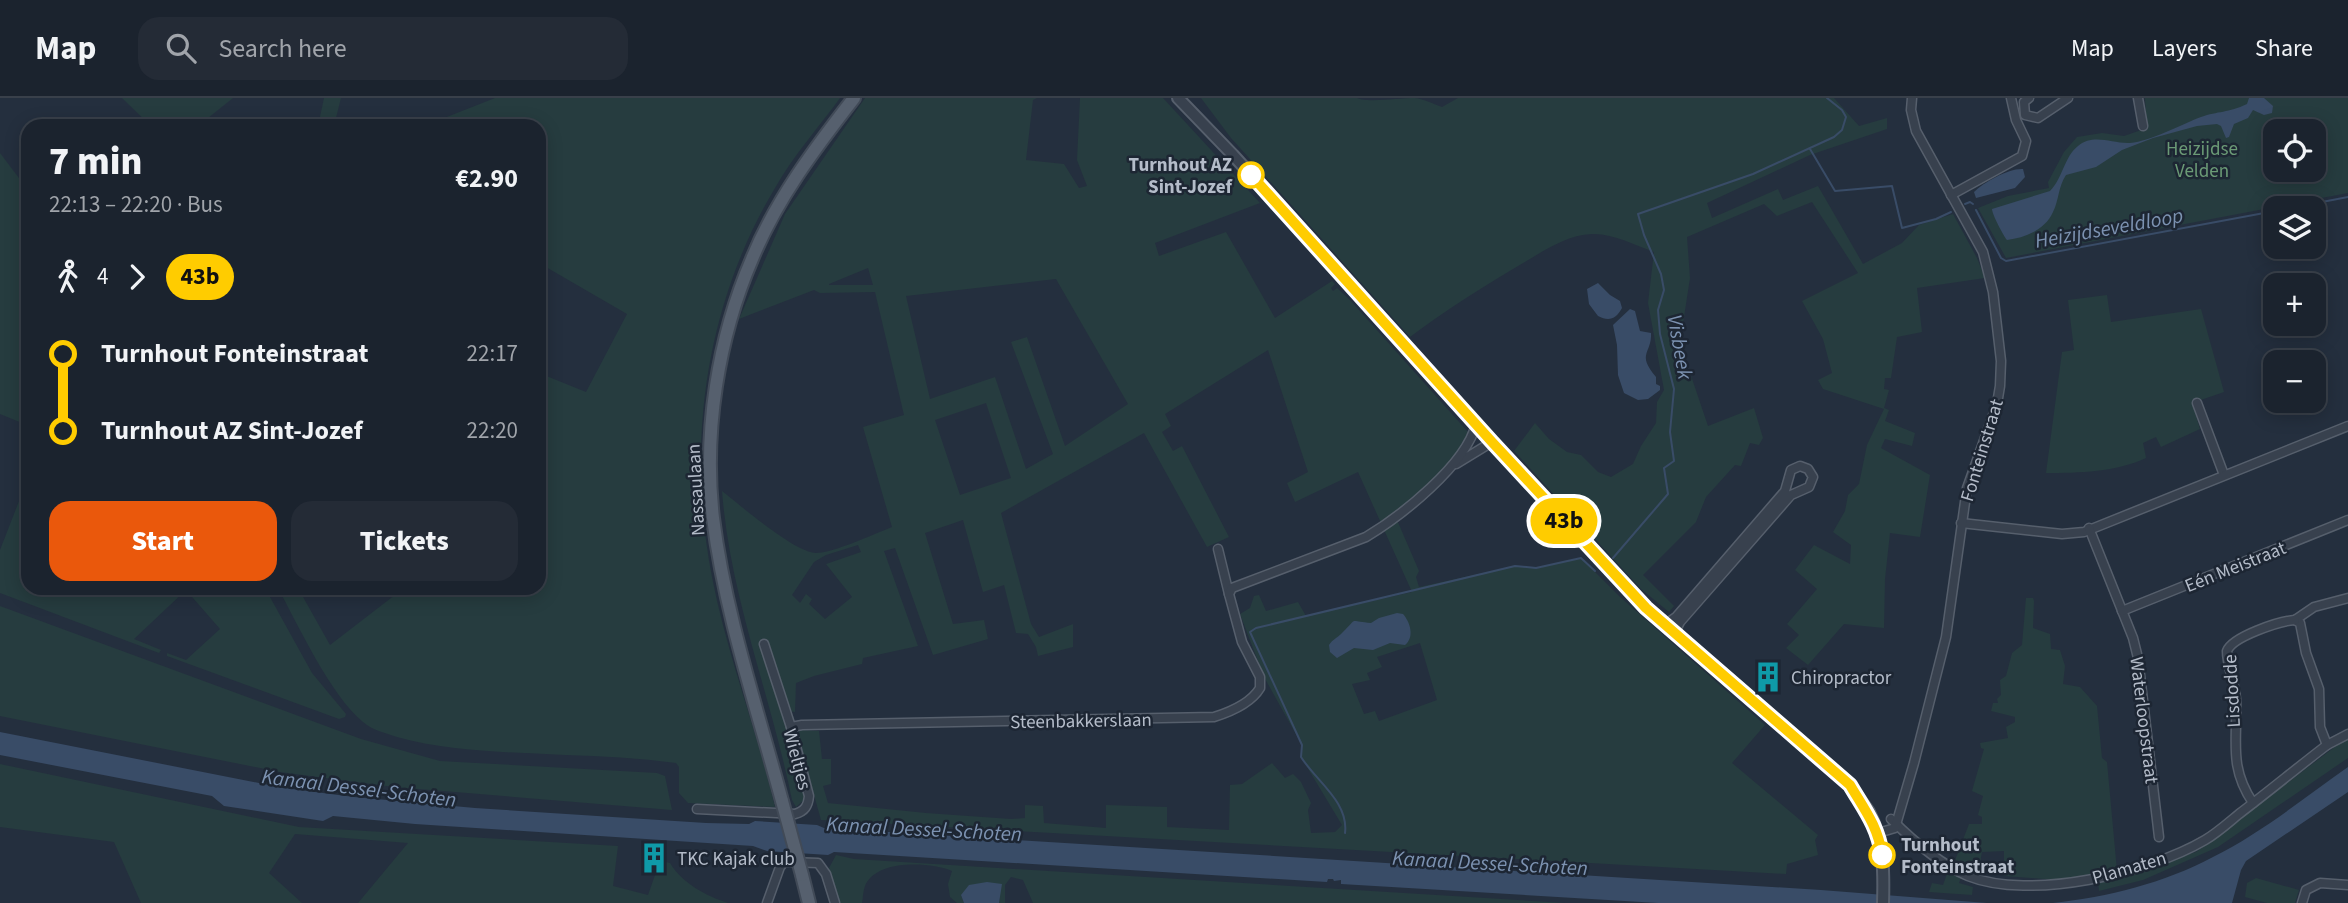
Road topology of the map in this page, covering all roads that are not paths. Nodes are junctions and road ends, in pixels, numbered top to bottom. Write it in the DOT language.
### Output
graph roads {
  1 [pos="854,98"];
  2 [pos="1178,98"];
  3 [pos="1912,98"];
  4 [pos="2011,98"];
  5 [pos="2029,98"];
  6 [pos="2068,98"];
  7 [pos="2138,98"];
  8 [pos="2143,126"];
  9 [pos="1951,195"];
  10 [pos="2197,403"];
  11 [pos="1476,424"];
  12 [pos="2348,425"];
  13 [pos="1492,442"];
  14 [pos="1450,467"];
  15 [pos="2224,475"];
  16 [pos="2348,520"];
  17 [pos="1961,523"];
  18 [pos="2090,528"];
  19 [pos="1218,549"];
  20 [pos="1229,594"];
  21 [pos="2348,598"];
  22 [pos="2122,611"];
  23 [pos="2295,620"];
  24 [pos="1671,628"];
  25 [pos="764,644"];
  26 [pos="791,727"];
  27 [pos="2348,733"];
  28 [pos="2327,745"];
  29 [pos="2253,803"];
  30 [pos="697,809"];
  31 [pos="1886,824"];
  32 [pos="2158,837"];
  33 [pos="2348,885"];
  34 [pos="1883,896"];
  35 [pos="767,903"];
  36 [pos="809,903"];
  37 [pos="835,903"];
  38 [pos="2302,903"];
  1 -- 36 [label="main road, Nassaulaan, bridge"];
  2 -- 11 [label="street"];
  3 -- 9 [label="street, Fonteinstraat"];
  4 -- 9 [label="street"];
  5 -- 6 [label="street"];
  7 -- 8 [label="street"];
  9 -- 17 [label="street, Fonteinstraat"];
  10 -- 15 [label="street"];
  11 -- 13 [label="street"];
  11 -- 14 [label="street"];
  12 -- 15 [label="street"];
  13 -- 14 [label="street"];
  13 -- 24 [label="street"];
  14 -- 20 [label="street"];
  15 -- 18 [label="street"];
  16 -- 22 [label="street, Eén Meistraat"];
  17 -- 18 [label="street"];
  17 -- 31 [label="street, Fonteinstraat"];
  18 -- 22 [label="street, Waterloopstraat"];
  19 -- 20 [label="street, Steenbakkerslaan"];
  20 -- 26 [label="street, Steenbakkerslaan"];
  21 -- 23 [label="street, Lisdodde"];
  22 -- 32 [label="street, Waterloopstraat"];
  23 -- 28 [label="street"];
  23 -- 29 [label="street, Lisdodde"];
  24 -- 24 [label="street"];
  24 -- 31 [label="street"];
  25 -- 26 [label="street, Wieltjes"];
  26 -- 30 [label="street, Wieltjes"];
  27 -- 28 [label="street, Plamaten"];
  28 -- 29 [label="street, Plamaten"];
  29 -- 31 [label="street, Plamaten"];
  31 -- 34 [label="street"];
  33 -- 38 [label="street"];
  35 -- 37 [label="street"];
}
